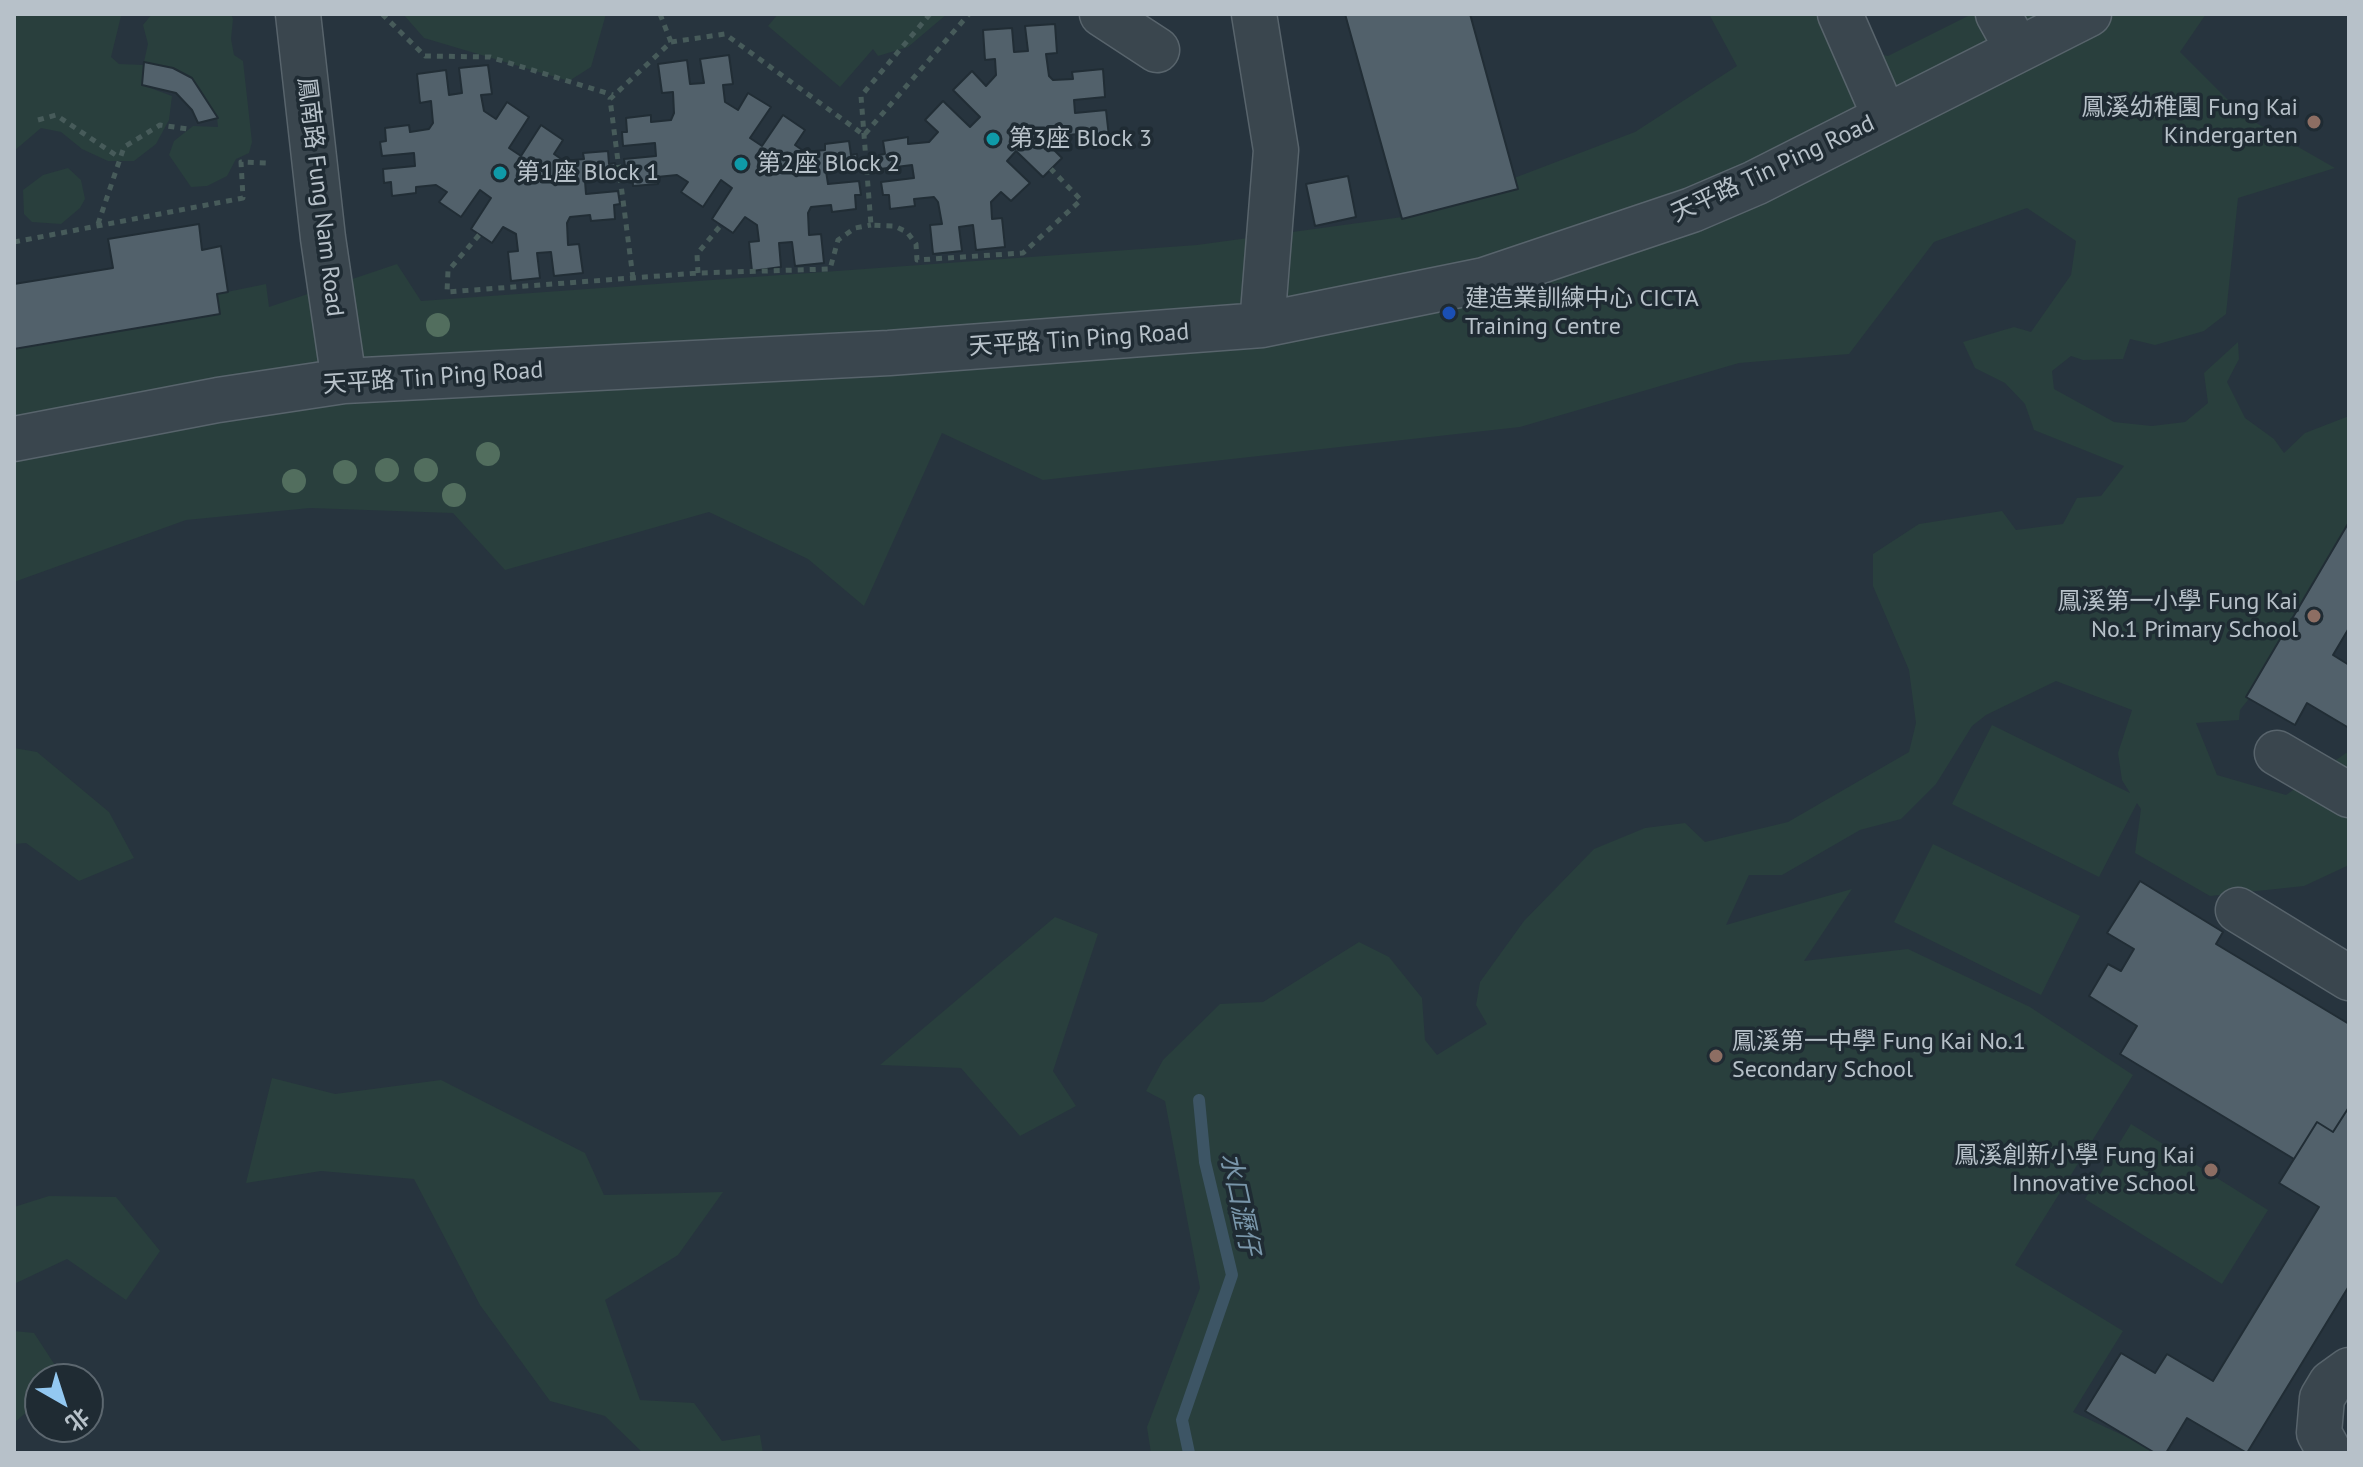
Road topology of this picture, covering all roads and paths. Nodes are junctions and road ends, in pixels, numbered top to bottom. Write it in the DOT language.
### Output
graph roads {
  1 [pos="298,14"];
  2 [pos="382,14"];
  3 [pos="660,14"];
  4 [pos="930,14"];
  5 [pos="969,14"];
  6 [pos="1102,14"];
  7 [pos="1254,14"];
  8 [pos="1840,14"];
  9 [pos="2089,14"];
  10 [pos="2008,32"];
  11 [pos="671,42"];
  12 [pos="1157,50"];
  13 [pos="614,95"];
  14 [pos="1885,117"];
  15 [pos="38,120"];
  16 [pos="188,129"];
  17 [pos="864,135"];
  18 [pos="120,158"];
  19 [pos="266,163"];
  20 [pos="1051,169"];
  21 [pos="97,225"];
  22 [pos="721,225"];
  23 [pos="871,225"];
  24 [pos="479,235"];
  25 [pos="14,242"];
  26 [pos="698,273"];
  27 [pos="633,278"];
  28 [pos="1262,325"];
  29 [pos="344,381"];
  30 [pos="14,439"];
  31 [pos="2277,753"];
  32 [pos="2349,795"];
  33 [pos="2238,910"];
  34 [pos="2349,978"];
  35 [pos="2349,1370"];
  36 [pos="2330,1453"];
  1 -- 29 [label="street, 鳳南路 Fung Nam Road"];
  2 -- 13 [label="path"];
  3 -- 11 [label="path"];
  4 -- 17 [label="path"];
  5 -- 17 [label="path"];
  6 -- 12 [label="street"];
  7 -- 28 [label="street"];
  8 -- 14 [label="street"];
  9 -- 10 [label="street, 天平路 Tin Ping Road"];
  10 -- 14 [label="street, 天平路 Tin Ping Road"];
  11 -- 13 [label="path"];
  11 -- 17 [label="path"];
  13 -- 27 [label="path"];
  14 -- 28 [label="street, 天平路 Tin Ping Road"];
  15 -- 18 [label="path"];
  16 -- 18 [label="path"];
  17 -- 23 [label="path"];
  18 -- 21 [label="path"];
  19 -- 21 [label="path"];
  20 -- 23 [label="path"];
  21 -- 25 [label="path"];
  22 -- 26 [label="path"];
  23 -- 26 [label="path"];
  24 -- 27 [label="path"];
  26 -- 27 [label="path"];
  28 -- 29 [label="street, 天平路 Tin Ping Road"];
  29 -- 30 [label="street, 天平路 Tin Ping Road"];
  31 -- 32 [label="street"];
  33 -- 34 [label="street"];
  35 -- 36 [label="street"];
}
